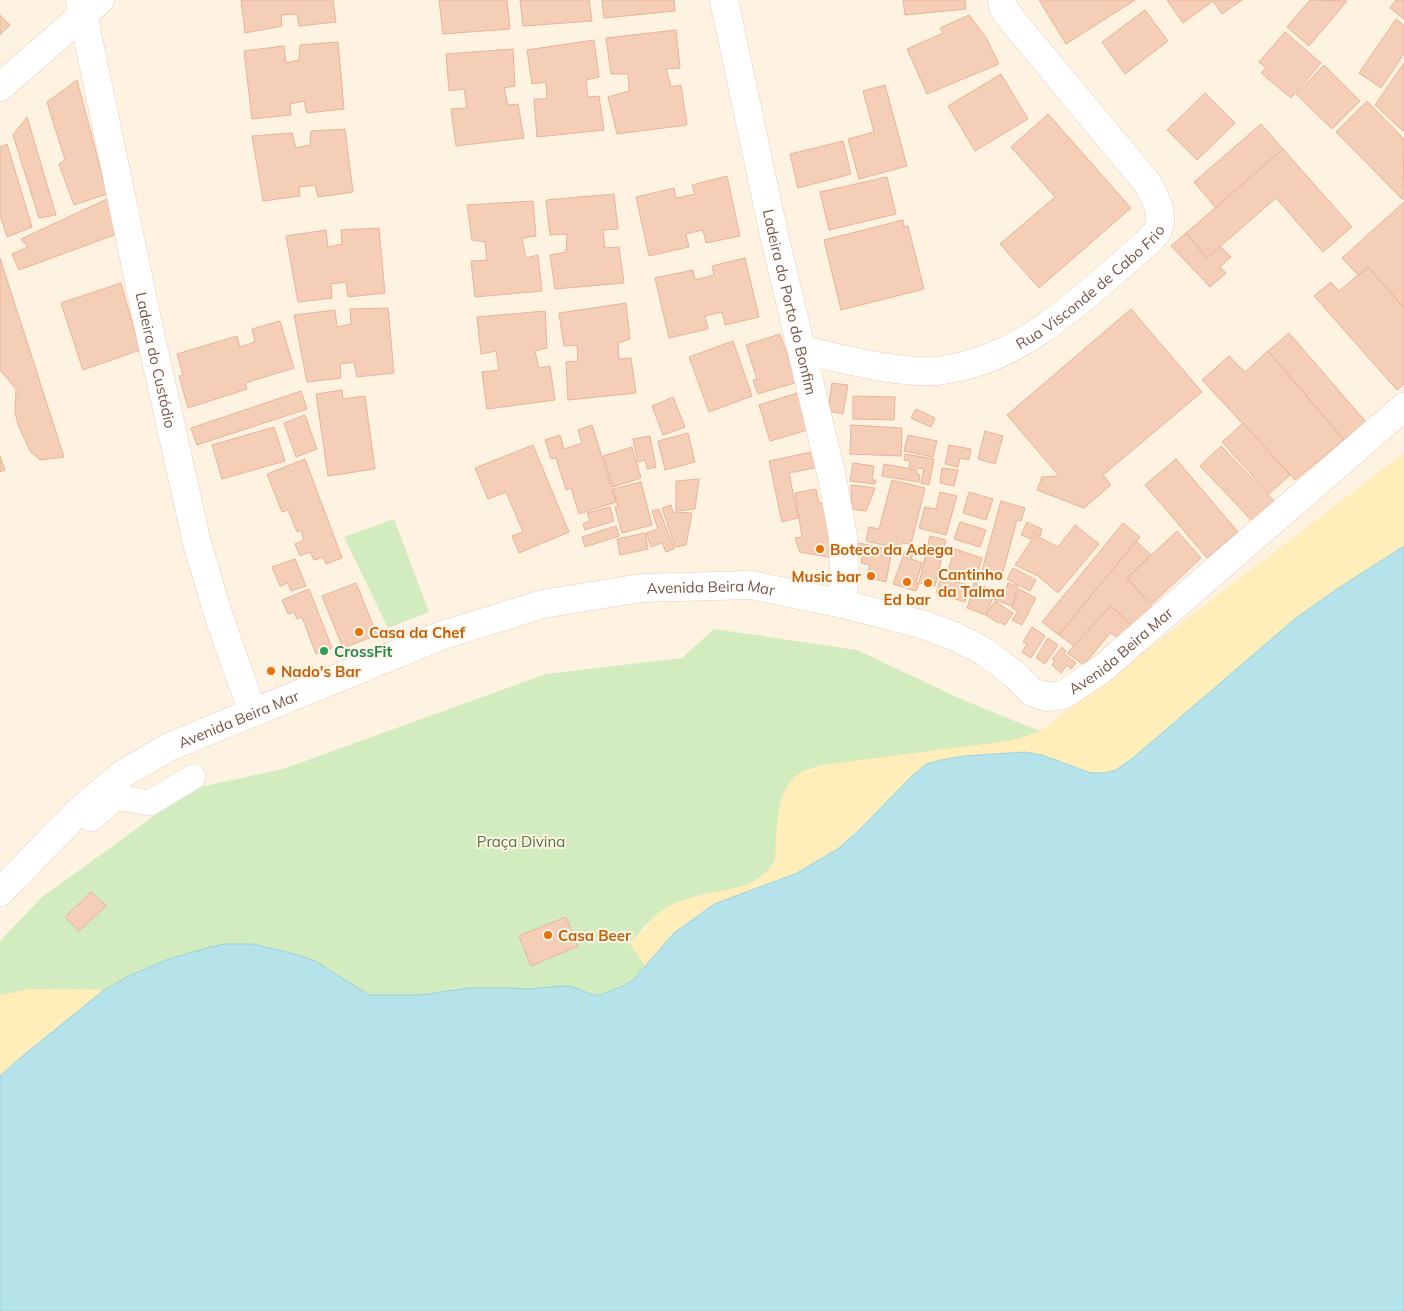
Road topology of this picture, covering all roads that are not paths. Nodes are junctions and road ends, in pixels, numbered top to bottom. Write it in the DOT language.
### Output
graph roads {
  1 [pos="724,0"];
  2 [pos="1002,0"];
  3 [pos="87,5"];
  4 [pos="0,88"];
  5 [pos="802,350"];
  6 [pos="1404,407"];
  7 [pos="843,604"];
  8 [pos="253,714"];
  9 [pos="192,777"];
  10 [pos="0,892"];
  11 [pos="0,904"];
  1 -- 5 [label="street, Ladeira do Porto do Bonfim"];
  2 -- 5 [label="street, Rua Visconde de Cabo Frio"];
  3 -- 4 [label="street"];
  3 -- 8 [label="street, Ladeira do Custódio"];
  5 -- 7 [label="street, Ladeira do Porto do Bonfim"];
  6 -- 7 [label="street, Avenida Beira Mar"];
  7 -- 8 [label="street, Avenida Beira Mar"];
  8 -- 10 [label="street, Avenida Beira Mar"];
  9 -- 11 [label="street"];
}
